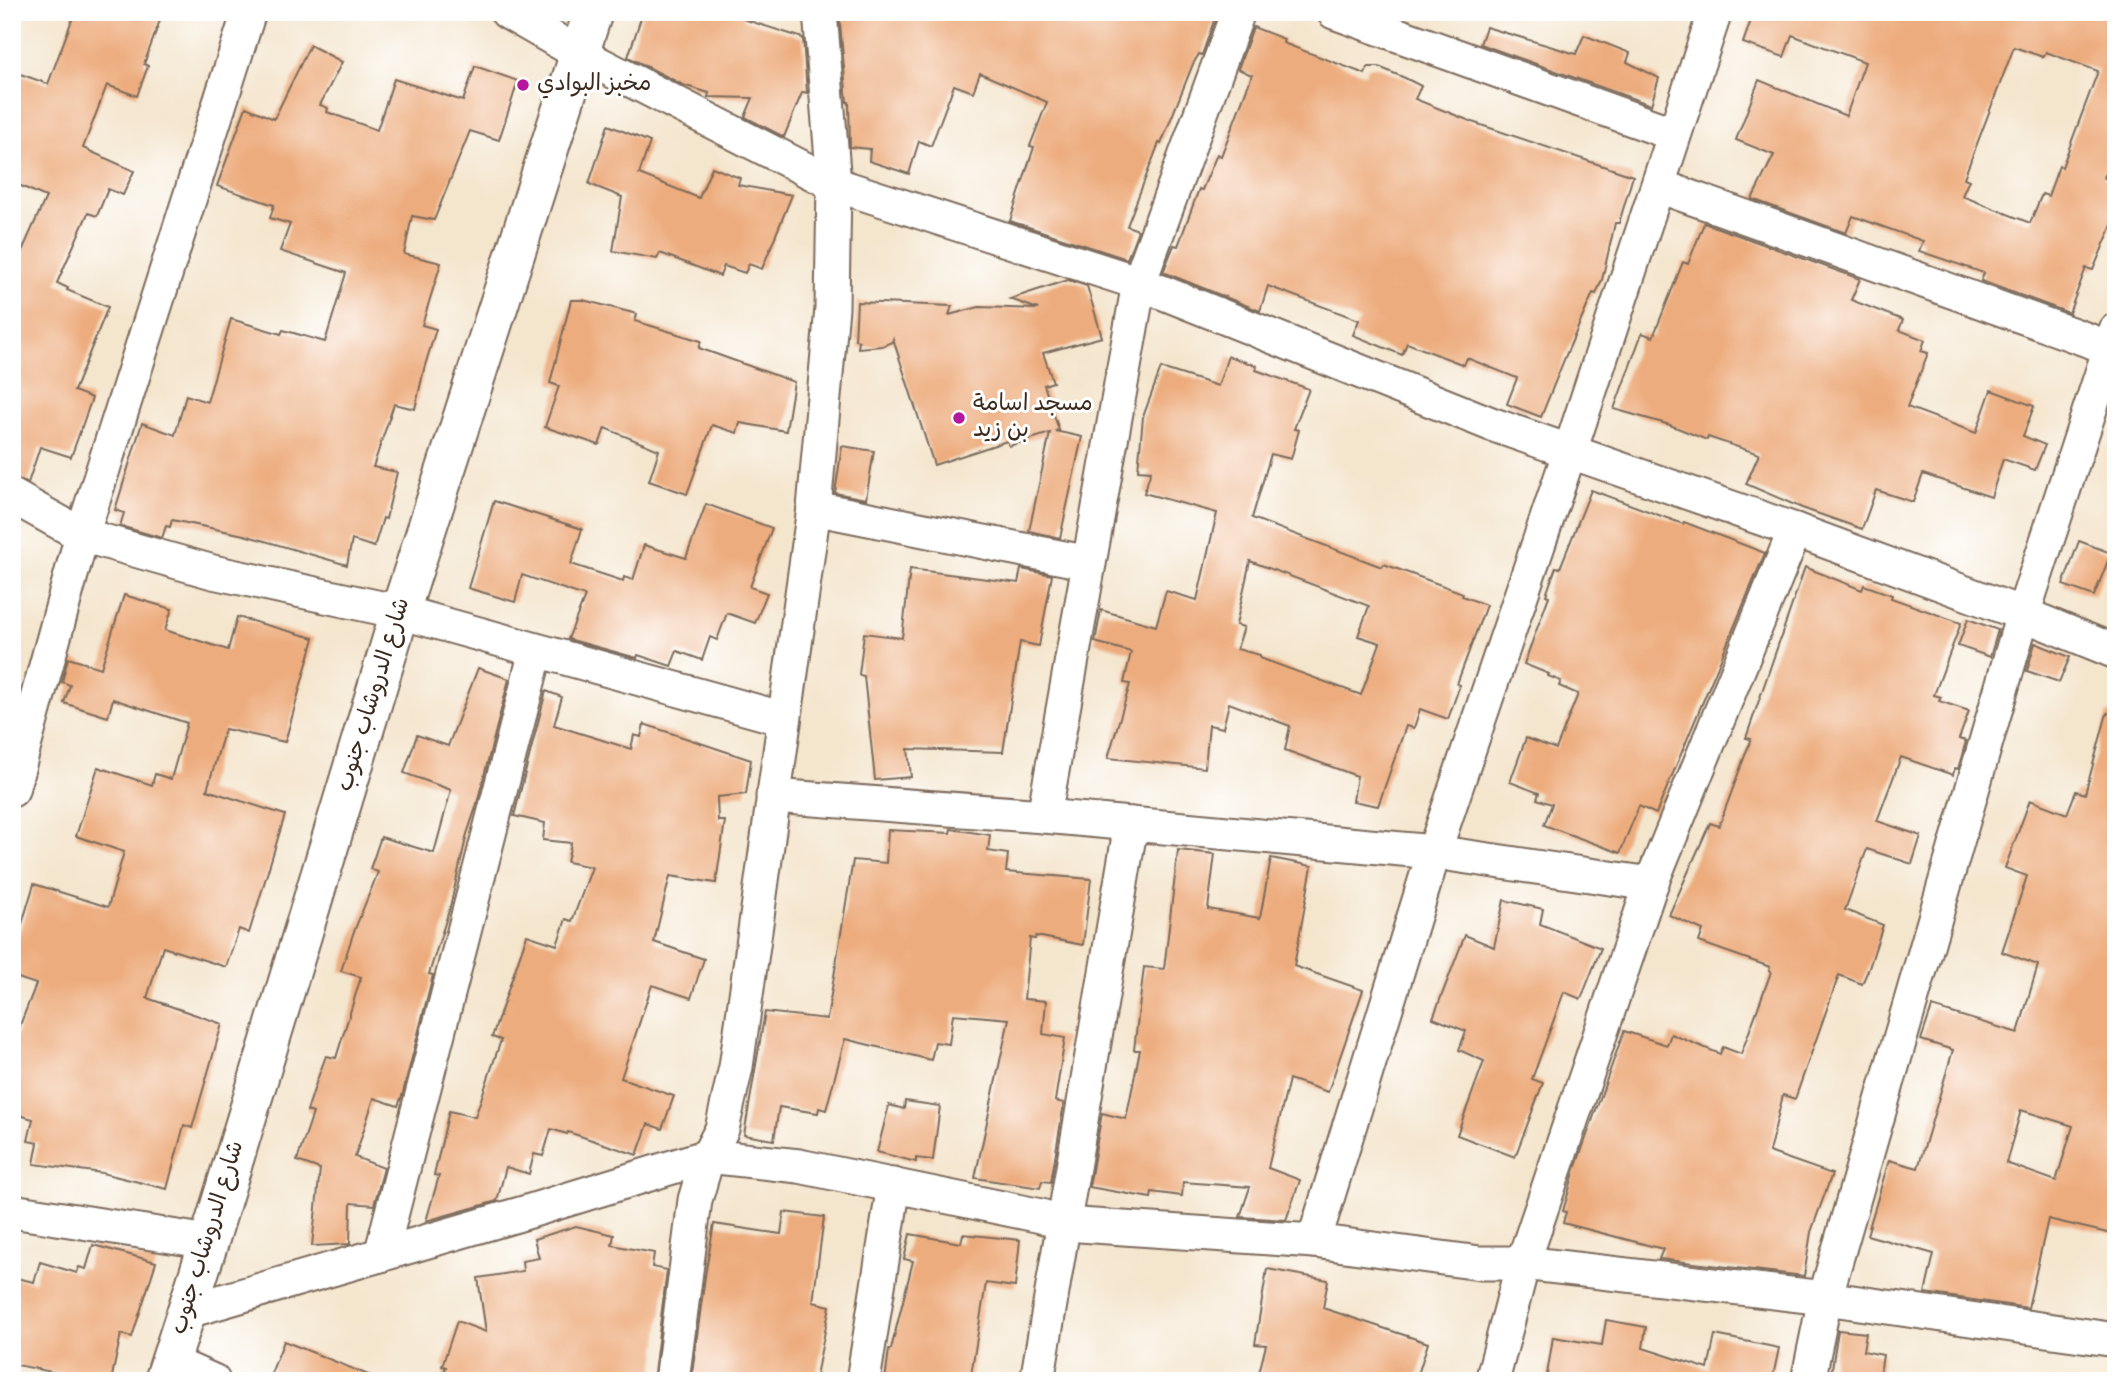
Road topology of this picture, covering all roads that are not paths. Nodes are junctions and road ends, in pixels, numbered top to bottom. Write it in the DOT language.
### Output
graph roads {
  1 [pos="249,12"];
  2 [pos="507,12"];
  3 [pos="593,12"];
  4 [pos="820,12"];
  5 [pos="1238,12"];
  6 [pos="1334,12"];
  7 [pos="1714,12"];
  8 [pos="580,54"];
  9 [pos="1674,134"];
  10 [pos="834,184"];
  11 [pos="1659,186"];
  12 [pos="1139,283"];
  13 [pos="2113,339"];
  14 [pos="1570,451"];
  15 [pos="12,496"];
  16 [pos="814,508"];
  17 [pos="1795,530"];
  18 [pos="82,535"];
  19 [pos="1089,563"];
  20 [pos="400,612"];
  21 [pos="2023,614"];
  22 [pos="536,651"];
  23 [pos="2116,652"];
  24 [pos="784,719"];
  25 [pos="12,790"];
  26 [pos="773,796"];
  27 [pos="1044,816"];
  28 [pos="1131,824"];
  29 [pos="1434,852"];
  30 [pos="1651,884"];
  31 [pos="708,1156"];
  32 [pos="894,1185"];
  33 [pos="12,1211"];
  34 [pos="1065,1224"];
  35 [pos="1314,1241"];
  36 [pos="209,1242"];
  37 [pos="381,1255"];
  38 [pos="1523,1264"];
  39 [pos="1825,1298"];
  40 [pos="185,1312"];
  41 [pos="2116,1340"];
  42 [pos="167,1372"];
  43 [pos="213,1381"];
  44 [pos="672,1381"];
  45 [pos="863,1381"];
  46 [pos="1037,1381"];
  47 [pos="1492,1381"];
  48 [pos="1808,1381"];
  1 -- 18 [label="street"];
  2 -- 8 [label="street"];
  3 -- 8 [label="street, شارع الدروشاب جنوب"];
  4 -- 10 [label="street"];
  5 -- 12 [label="street"];
  6 -- 9 [label="street"];
  7 -- 9 [label="street"];
  8 -- 10 [label="street"];
  8 -- 20 [label="street, شارع الدروشاب جنوب"];
  9 -- 11 [label="street"];
  10 -- 12 [label="street"];
  10 -- 16 [label="street"];
  11 -- 13 [label="street"];
  11 -- 14 [label="street"];
  12 -- 14 [label="street"];
  12 -- 19 [label="street"];
  13 -- 21 [label="street"];
  14 -- 17 [label="street"];
  14 -- 29 [label="street"];
  15 -- 18 [label="street"];
  16 -- 19 [label="street"];
  16 -- 24 [label="street"];
  17 -- 21 [label="street"];
  17 -- 30 [label="street"];
  18 -- 20 [label="street"];
  18 -- 25 [label="street"];
  19 -- 27 [label="street"];
  20 -- 22 [label="street"];
  20 -- 36 [label="street, شارع الدروشاب جنوب"];
  21 -- 23 [label="street"];
  21 -- 39 [label="street"];
  22 -- 24 [label="street"];
  22 -- 37 [label="street"];
  24 -- 26 [label="street"];
  26 -- 27 [label="street"];
  26 -- 31 [label="street"];
  27 -- 28 [label="street"];
  28 -- 29 [label="street"];
  28 -- 34 [label="street"];
  29 -- 30 [label="street"];
  29 -- 35 [label="street"];
  30 -- 38 [label="street"];
  31 -- 32 [label="street"];
  31 -- 37 [label="street"];
  31 -- 44 [label="street"];
  32 -- 34 [label="street"];
  32 -- 45 [label="street"];
  33 -- 36 [label="street"];
  34 -- 35 [label="street"];
  34 -- 46 [label="street"];
  35 -- 38 [label="street"];
  36 -- 40 [label="street, شارع الدروشاب جنوب"];
  37 -- 40 [label="street"];
  38 -- 39 [label="street"];
  38 -- 47 [label="street"];
  39 -- 41 [label="street"];
  39 -- 48 [label="street"];
  40 -- 42 [label="street, شارع الدروشاب جنوب"];
  42 -- 43 [label="street"];
}
